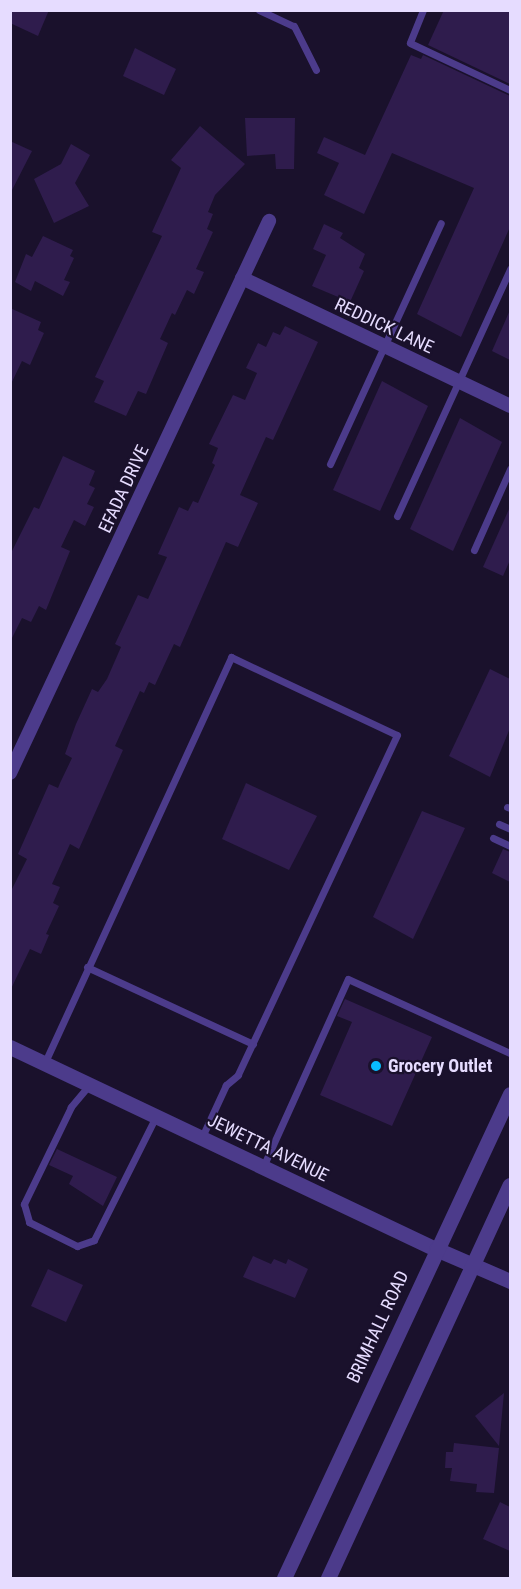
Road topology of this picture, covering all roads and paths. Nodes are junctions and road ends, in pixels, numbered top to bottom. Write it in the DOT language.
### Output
graph roads {
  1 [pos="259,10"];
  2 [pos="423,10"];
  3 [pos="316,70"];
  4 [pos="510,90"];
  5 [pos="269,221"];
  6 [pos="441,223"];
  7 [pos="510,268"];
  8 [pos="242,279"];
  9 [pos="384,346"];
  10 [pos="458,381"];
  11 [pos="510,406"];
  12 [pos="330,464"];
  13 [pos="510,468"];
  14 [pos="397,516"];
  15 [pos="474,550"];
  16 [pos="10,773"];
  17 [pos="500,824"];
  18 [pos="510,829"];
  19 [pos="493,838"];
  20 [pos="510,846"];
  21 [pos="87,967"];
  22 [pos="253,1044"];
  23 [pos="10,1047"];
  24 [pos="510,1053"];
  25 [pos="45,1063"];
  26 [pos="90,1084"];
  27 [pos="510,1094"];
  28 [pos="156,1116"];
  29 [pos="202,1137"];
  30 [pos="263,1167"];
  31 [pos="510,1185"];
  32 [pos="436,1250"];
  33 [pos="476,1265"];
  34 [pos="510,1281"];
  35 [pos="284,1578"];
  36 [pos="327,1578"];
  1 -- 3 [label="lane"];
  2 -- 4 [label="lane"];
  5 -- 8 [label="street, EFADA DRIVE"];
  6 -- 9 [label="lane"];
  7 -- 10 [label="lane"];
  8 -- 9 [label="street, REDDICK LANE"];
  8 -- 16 [label="street, EFADA DRIVE"];
  9 -- 10 [label="street, REDDICK LANE"];
  9 -- 12 [label="lane"];
  10 -- 11 [label="street, REDDICK LANE"];
  10 -- 14 [label="lane"];
  13 -- 15 [label="lane"];
  17 -- 18 [label="lane"];
  19 -- 20 [label="lane"];
  21 -- 22 [label="lane"];
  21 -- 22 [label="lane"];
  21 -- 25 [label="lane"];
  22 -- 29 [label="lane"];
  23 -- 25 [label="street, JEWETTA AVENUE"];
  24 -- 30 [label="lane"];
  25 -- 26 [label="street, JEWETTA AVENUE"];
  26 -- 28 [label="street, JEWETTA AVENUE"];
  26 -- 28 [label="lane"];
  27 -- 32 [label="street, BRIMHALL ROAD"];
  28 -- 29 [label="street, JEWETTA AVENUE"];
  29 -- 30 [label="street, JEWETTA AVENUE"];
  30 -- 32 [label="street, JEWETTA AVENUE"];
  31 -- 33 [label="street"];
  32 -- 33 [label="street, JEWETTA AVENUE"];
  32 -- 35 [label="street, BRIMHALL ROAD"];
  33 -- 34 [label="street, JEWETTA AVENUE"];
  33 -- 36 [label="street"];
}
